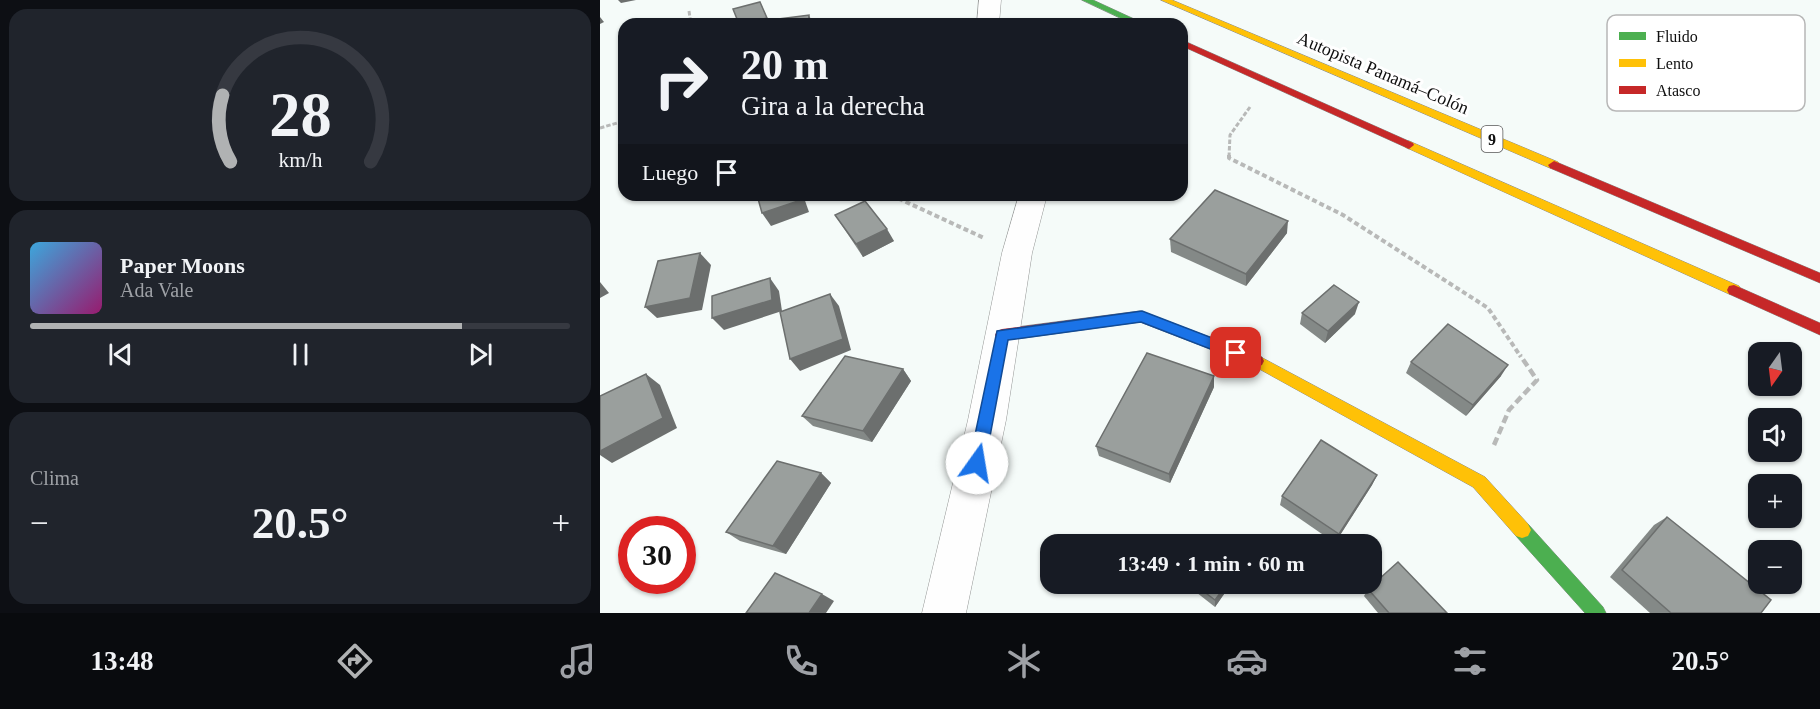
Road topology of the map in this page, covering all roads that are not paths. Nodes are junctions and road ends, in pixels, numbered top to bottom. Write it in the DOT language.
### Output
graph roads {
  1 [pos="990,0"];
  2 [pos="1086,0"];
  3 [pos="1165,0"];
  4 [pos="988,18"];
  5 [pos="1126,18"];
  6 [pos="1188,46"];
  7 [pos="1031,201"];
  8 [pos="1820,278"];
  9 [pos="1820,329"];
  10 [pos="1002,335"];
  11 [pos="944,613"];
  12 [pos="1597,613"];
  1 -- 4 [label="street"];
  2 -- 5 [label="main road"];
  3 -- 8 [label="main road, Autopista Panamá–Colón / 9"];
  6 -- 9 [label="main road, 9"];
  7 -- 10 [label="street"];
  10 -- 11 [label="street"];
  10 -- 12 [label="main road"];
}
